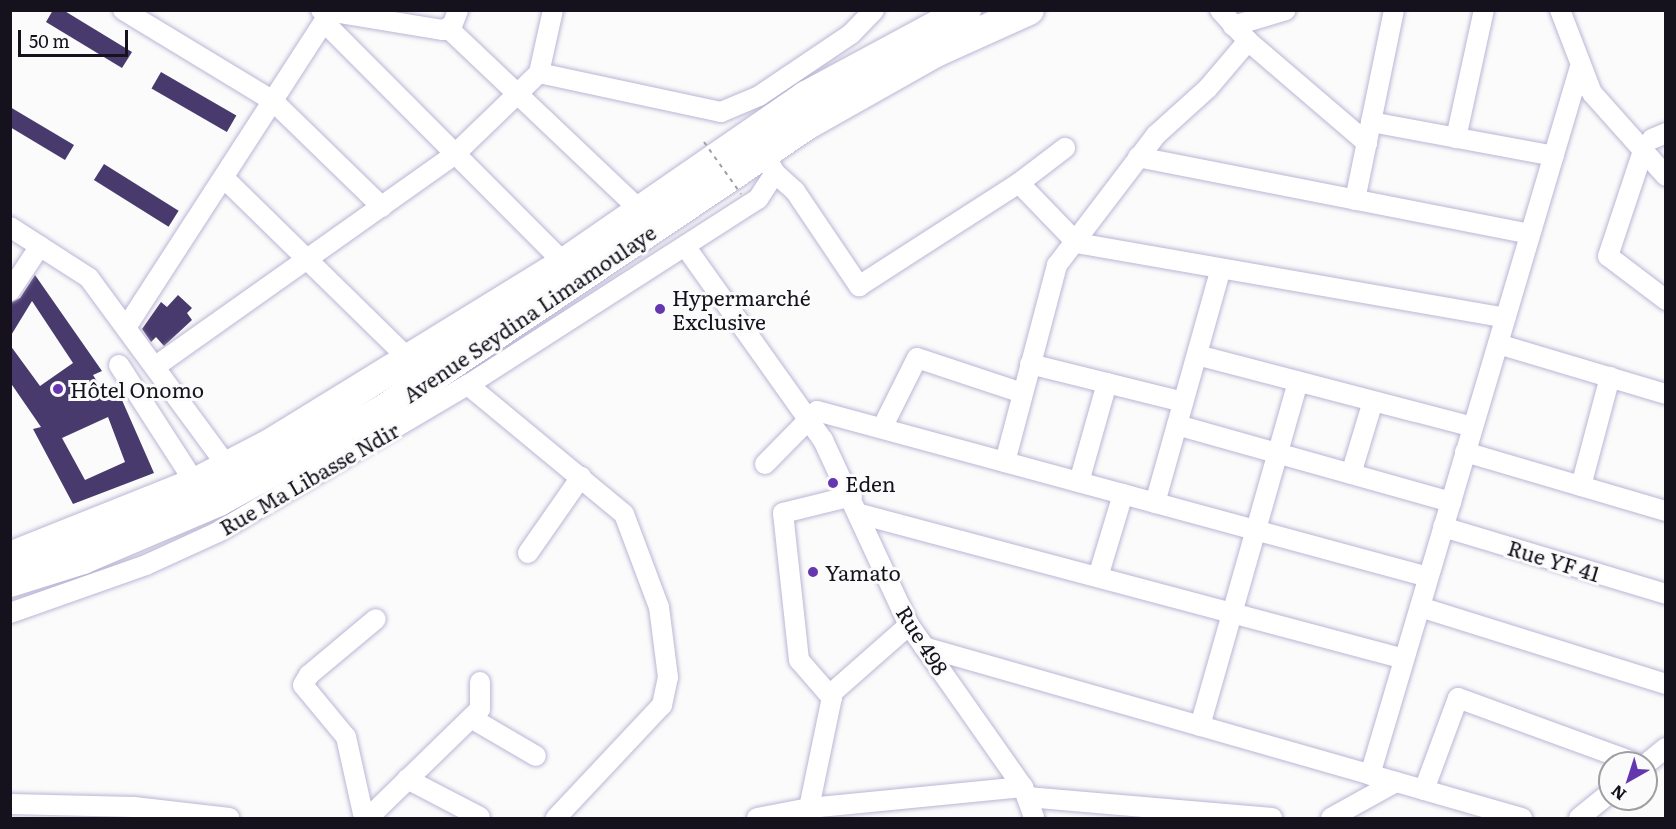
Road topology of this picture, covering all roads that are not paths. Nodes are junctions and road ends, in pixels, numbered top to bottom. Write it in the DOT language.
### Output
graph roads {
  1 [pos="123,10"];
  2 [pos="458,10"];
  3 [pos="553,10"];
  4 [pos="874,10"];
  5 [pos="966,10"];
  6 [pos="1029,10"];
  7 [pos="1220,10"];
  8 [pos="1286,10"];
  9 [pos="1394,10"];
  10 [pos="1484,10"];
  11 [pos="1560,10"];
  12 [pos="324,16"];
  13 [pos="1233,26"];
  14 [pos="448,28"];
  15 [pos="1248,41"];
  16 [pos="1580,67"];
  17 [pos="539,73"];
  18 [pos="518,95"];
  19 [pos="273,101"];
  20 [pos="1371,122"];
  21 [pos="1456,138"];
  22 [pos="1653,141"];
  23 [pos="1367,143"];
  24 [pos="1065,148"];
  25 [pos="453,156"];
  26 [pos="1554,156"];
  27 [pos="1138,157"];
  28 [pos="770,164"];
  29 [pos="1665,176"];
  30 [pos="224,178"];
  31 [pos="1019,183"];
  32 [pos="1355,200"];
  33 [pos="382,207"];
  34 [pos="639,209"];
  35 [pos="10,227"];
  36 [pos="1530,234"];
  37 [pos="1077,243"];
  38 [pos="40,246"];
  39 [pos="685,246"];
  40 [pos="309,261"];
  41 [pos="564,263"];
  42 [pos="1220,272"];
  43 [pos="10,291"];
  44 [pos="1665,300"];
  45 [pos="1505,318"];
  46 [pos="128,326"];
  47 [pos="1498,344"];
  48 [pos="1197,355"];
  49 [pos="411,361"];
  50 [pos="1030,364"];
  51 [pos="119,365"];
  52 [pos="156,366"];
  53 [pos="1610,377"];
  54 [pos="1298,382"];
  55 [pos="1107,383"];
  56 [pos="468,385"];
  57 [pos="1022,393"];
  58 [pos="1665,394"];
  59 [pos="1373,401"];
  60 [pos="1183,402"];
  61 [pos="810,419"];
  62 [pos="1177,425"];
  63 [pos="1473,427"];
  64 [pos="882,428"];
  65 [pos="1465,452"];
  66 [pos="1278,454"];
  67 [pos="1005,462"];
  68 [pos="765,464"];
  69 [pos="228,467"];
  70 [pos="1351,474"];
  71 [pos="581,477"];
  72 [pos="1080,482"];
  73 [pos="195,483"];
  74 [pos="1581,486"];
  75 [pos="1123,494"];
  76 [pos="852,496"];
  77 [pos="1451,502"];
  78 [pos="1155,503"];
  79 [pos="1665,511"];
  80 [pos="860,514"];
  81 [pos="1443,527"];
  82 [pos="1256,530"];
  83 [pos="528,553"];
  84 [pos="10,557"];
  85 [pos="1098,577"];
  86 [pos="1428,578"];
  87 [pos="10,582"];
  88 [pos="1665,594"];
  89 [pos="1420,607"];
  90 [pos="10,613"];
  91 [pos="1232,613"];
  92 [pos="376,619"];
  93 [pos="909,624"];
  94 [pos="924,647"];
  95 [pos="1404,659"];
  96 [pos="480,682"];
  97 [pos="1665,684"];
  98 [pos="832,698"];
  99 [pos="471,718"];
  100 [pos="1200,726"];
  101 [pos="1603,751"];
  102 [pos="536,756"];
  103 [pos="1370,775"];
  104 [pos="407,779"];
  105 [pos="1396,782"];
  106 [pos="1424,790"];
  107 [pos="1025,792"];
  108 [pos="1598,803"];
  109 [pos="10,804"];
  110 [pos="809,808"];
  111 [pos="480,817"];
  112 [pos="229,819"];
  113 [pos="366,819"];
  114 [pos="556,819"];
  115 [pos="757,819"];
  116 [pos="1034,819"];
  117 [pos="1272,819"];
  118 [pos="1331,819"];
  119 [pos="1522,819"];
  120 [pos="1579,819"];
  1 -- 19 [label="street"];
  2 -- 14 [label="street"];
  3 -- 17 [label="street"];
  4 -- 17 [label="street"];
  5 -- 34 [label="highway, Avenue Seydina Limamoulaye"];
  6 -- 28 [label="highway, Avenue Seydina Limamoulaye"];
  7 -- 13 [label="street"];
  8 -- 13 [label="street"];
  9 -- 20 [label="street"];
  10 -- 21 [label="street"];
  11 -- 16 [label="street"];
  12 -- 14 [label="street"];
  12 -- 19 [label="street"];
  12 -- 25 [label="street"];
  13 -- 15 [label="street"];
  14 -- 18 [label="street"];
  15 -- 23 [label="street"];
  15 -- 27 [label="street"];
  16 -- 22 [label="street"];
  16 -- 26 [label="street"];
  17 -- 18 [label="street"];
  18 -- 25 [label="street"];
  18 -- 34 [label="street"];
  19 -- 30 [label="street"];
  19 -- 33 [label="street"];
  20 -- 21 [label="street"];
  20 -- 23 [label="street"];
  21 -- 26 [label="street"];
  22 -- 29 [label="street"];
  22 -- 44 [label="street"];
  23 -- 32 [label="street"];
  24 -- 31 [label="street"];
  25 -- 33 [label="street"];
  25 -- 41 [label="street"];
  26 -- 36 [label="street"];
  27 -- 32 [label="street"];
  27 -- 37 [label="street"];
  28 -- 31 [label="street"];
  28 -- 39 [label="street, Rue Ma Libasse Ndir"];
  28 -- 87 [label="highway, Avenue Seydina Limamoulaye"];
  30 -- 40 [label="street"];
  30 -- 46 [label="street"];
  31 -- 37 [label="street"];
  32 -- 36 [label="street"];
  33 -- 40 [label="street"];
  34 -- 41 [label="highway, Avenue Seydina Limamoulaye"];
  35 -- 38 [label="street"];
  36 -- 45 [label="street"];
  37 -- 42 [label="street"];
  37 -- 50 [label="street"];
  38 -- 43 [label="street"];
  38 -- 46 [label="street"];
  39 -- 56 [label="street, Rue Ma Libasse Ndir"];
  39 -- 61 [label="street, Rue 498"];
  40 -- 49 [label="street"];
  40 -- 52 [label="street"];
  41 -- 49 [label="highway, Avenue Seydina Limamoulaye"];
  42 -- 45 [label="street"];
  42 -- 48 [label="street"];
  45 -- 47 [label="street"];
  46 -- 52 [label="street"];
  47 -- 53 [label="street"];
  47 -- 63 [label="street"];
  48 -- 54 [label="street"];
  48 -- 60 [label="street"];
  49 -- 69 [label="highway, Avenue Seydina Limamoulaye"];
  50 -- 55 [label="street"];
  50 -- 57 [label="street"];
  51 -- 73 [label="street"];
  52 -- 69 [label="street"];
  53 -- 58 [label="street"];
  53 -- 74 [label="street"];
  54 -- 59 [label="street"];
  54 -- 66 [label="street"];
  55 -- 60 [label="street"];
  55 -- 72 [label="street"];
  56 -- 71 [label="street"];
  56 -- 90 [label="street, Rue Ma Libasse Ndir"];
  57 -- 64 [label="street"];
  57 -- 67 [label="street"];
  59 -- 63 [label="street"];
  59 -- 70 [label="street"];
  60 -- 62 [label="street"];
  61 -- 64 [label="street"];
  61 -- 68 [label="street"];
  61 -- 76 [label="street, Rue 498"];
  62 -- 66 [label="street"];
  62 -- 78 [label="street"];
  63 -- 65 [label="street"];
  64 -- 67 [label="street"];
  65 -- 74 [label="street"];
  65 -- 77 [label="street"];
  66 -- 70 [label="street"];
  66 -- 82 [label="street"];
  67 -- 72 [label="street"];
  69 -- 73 [label="highway, Avenue Seydina Limamoulaye"];
  70 -- 77 [label="street"];
  71 -- 83 [label="street"];
  71 -- 114 [label="street"];
  72 -- 75 [label="street"];
  73 -- 84 [label="highway, Avenue Seydina Limamoulaye"];
  74 -- 79 [label="street"];
  75 -- 78 [label="street"];
  75 -- 85 [label="street"];
  76 -- 80 [label="street, Rue 498"];
  76 -- 98 [label="street"];
  77 -- 81 [label="street"];
  78 -- 82 [label="street"];
  80 -- 85 [label="street"];
  80 -- 93 [label="street, Rue 498"];
  81 -- 86 [label="street"];
  81 -- 88 [label="street, Rue YF 41"];
  82 -- 86 [label="street"];
  82 -- 91 [label="street"];
  85 -- 91 [label="street"];
  86 -- 89 [label="street"];
  89 -- 95 [label="street"];
  89 -- 97 [label="street"];
  91 -- 95 [label="street"];
  91 -- 100 [label="street"];
  92 -- 113 [label="street"];
  93 -- 94 [label="street, Rue 498"];
  93 -- 98 [label="street"];
  94 -- 100 [label="street"];
  94 -- 107 [label="street, Rue 498"];
  95 -- 103 [label="street"];
  96 -- 99 [label="street"];
  98 -- 110 [label="street"];
  99 -- 102 [label="street"];
  99 -- 104 [label="street"];
  100 -- 103 [label="street"];
  101 -- 106 [label="street"];
  103 -- 105 [label="street"];
  104 -- 111 [label="street"];
  104 -- 113 [label="street"];
  105 -- 106 [label="street"];
  105 -- 118 [label="street"];
  106 -- 119 [label="street"];
  107 -- 110 [label="street"];
  107 -- 116 [label="street, Rue 498"];
  107 -- 117 [label="street"];
  108 -- 120 [label="street"];
  109 -- 112 [label="street"];
  110 -- 115 [label="street"];
}
